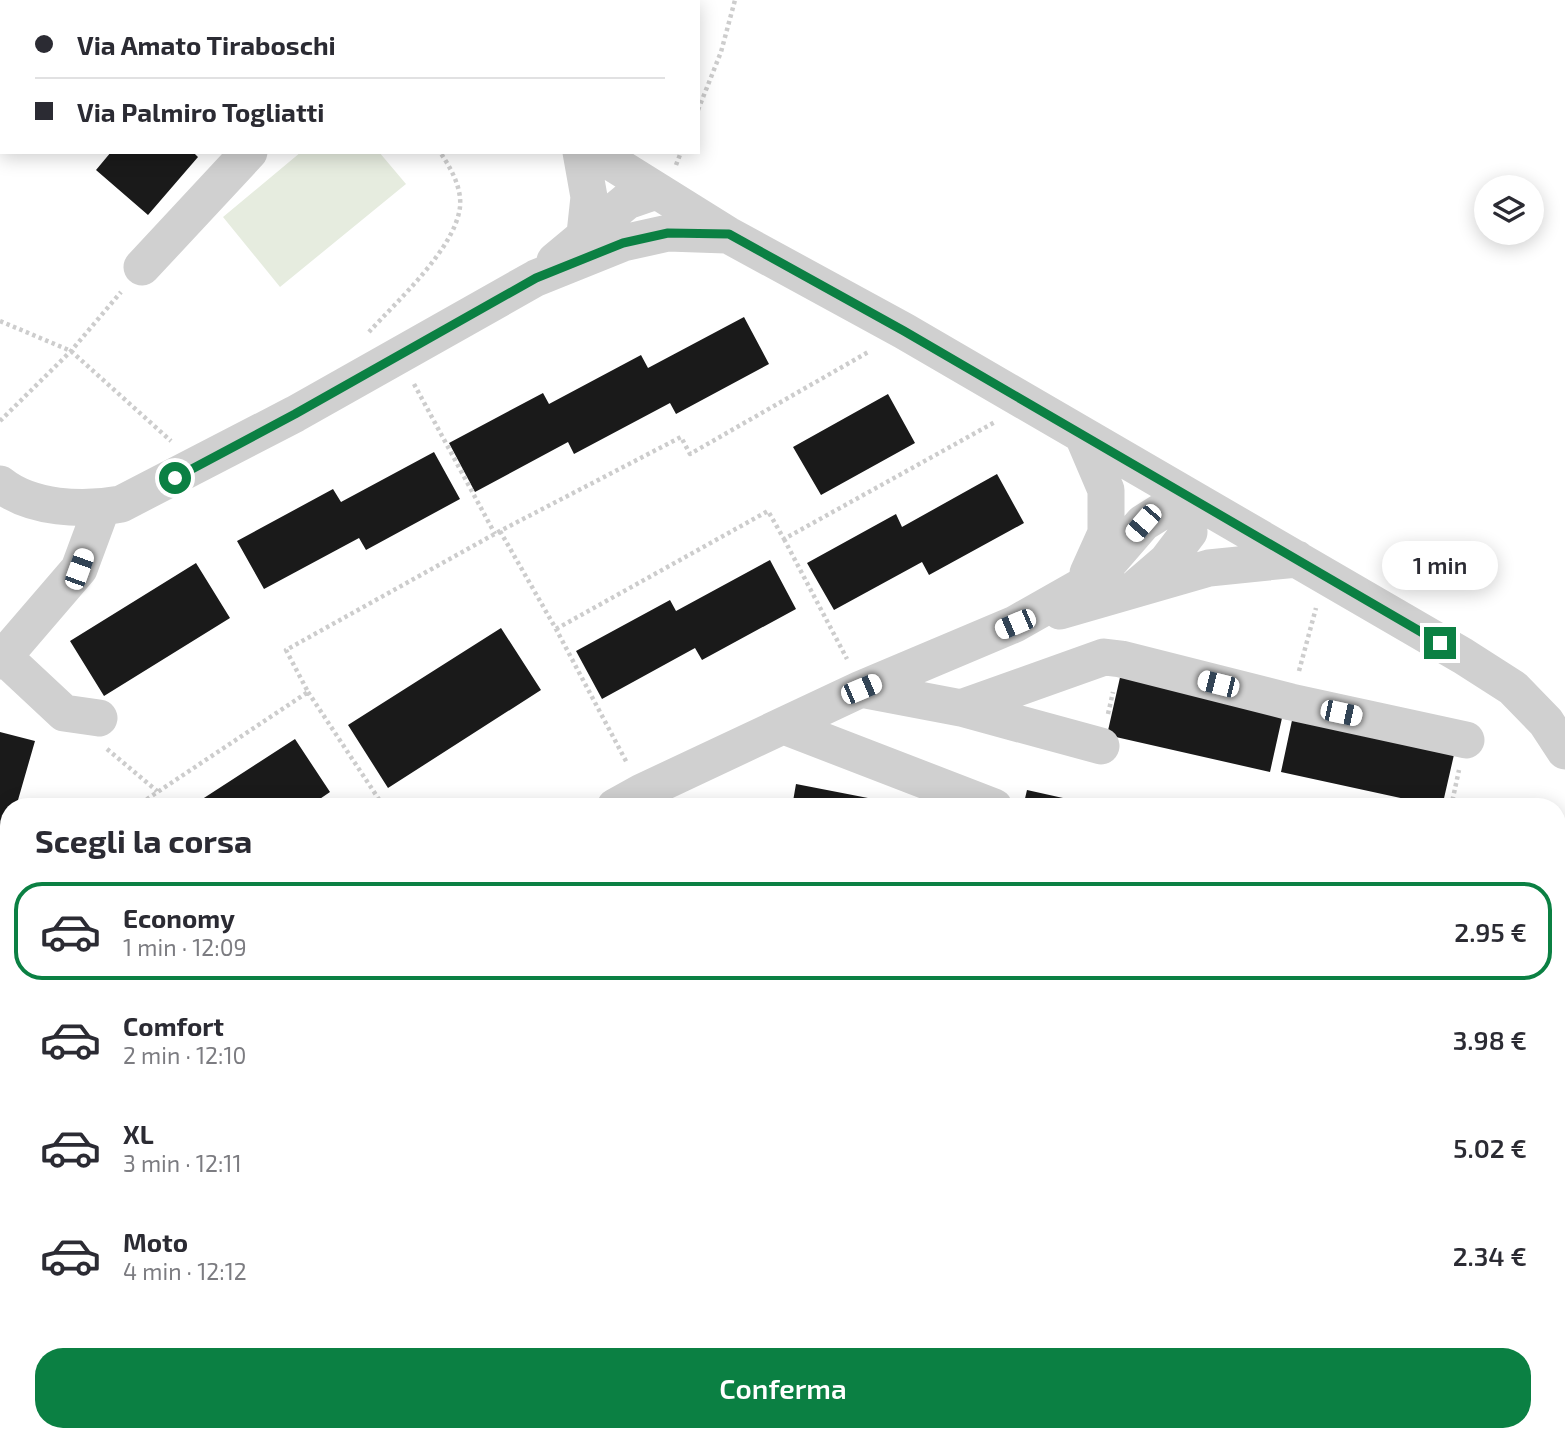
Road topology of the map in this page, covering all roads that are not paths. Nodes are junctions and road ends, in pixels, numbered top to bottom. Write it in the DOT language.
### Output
graph roads {
  1 [pos="247,154"];
  2 [pos="581,154"];
  3 [pos="598,154"];
  4 [pos="656,191"];
  5 [pos="584,234"];
  6 [pos="729,234"];
  7 [pos="623,243"];
  8 [pos="142,267"];
  9 [pos="536,278"];
  10 [pos="1083,436"];
  11 [pos="0,484"];
  12 [pos="1186,496"];
  13 [pos="102,507"];
  14 [pos="1311,568"];
  15 [pos="1082,586"];
  16 [pos="1131,592"];
  17 [pos="1015,624"];
  18 [pos="2,659"];
  19 [pos="861,689"];
  20 [pos="961,708"];
  21 [pos="99,718"];
  22 [pos="784,726"];
  23 [pos="1466,740"];
  24 [pos="1101,746"];
  25 [pos="1565,751"];
  26 [pos="631,798"];
  27 [pos="971,798"];
  1 -- 8 [label="street"];
  2 -- 5 [label="street"];
  3 -- 4 [label="street"];
  4 -- 5 [label="street"];
  4 -- 6 [label="street"];
  4 -- 7 [label="street"];
  5 -- 9 [label="street"];
  6 -- 7 [label="street"];
  6 -- 10 [label="street"];
  7 -- 9 [label="street"];
  9 -- 13 [label="street"];
  10 -- 12 [label="street"];
  10 -- 15 [label="street"];
  11 -- 13 [label="street"];
  12 -- 14 [label="street"];
  12 -- 15 [label="street"];
  12 -- 16 [label="street"];
  13 -- 18 [label="street"];
  14 -- 16 [label="street"];
  14 -- 25 [label="street"];
  15 -- 17 [label="street"];
  16 -- 17 [label="street"];
  17 -- 19 [label="street"];
  18 -- 21 [label="street"];
  19 -- 20 [label="street"];
  19 -- 22 [label="street"];
  20 -- 23 [label="street"];
  20 -- 24 [label="street"];
  22 -- 26 [label="street"];
  22 -- 27 [label="street"];
}
